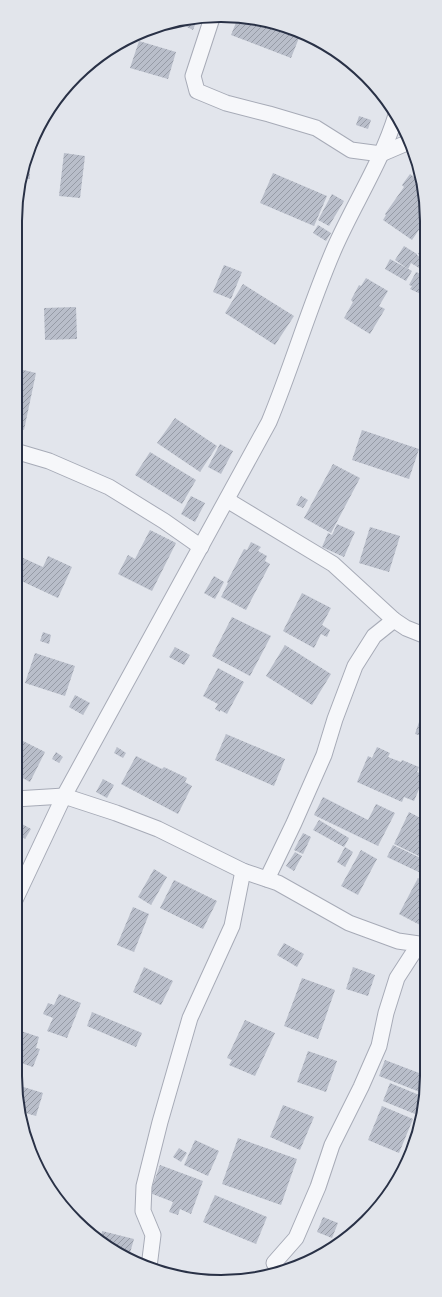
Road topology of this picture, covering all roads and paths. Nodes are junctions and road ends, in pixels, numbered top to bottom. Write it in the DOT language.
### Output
graph roads {
  1 [pos="211,22"];
  2 [pos="393,123"];
  3 [pos="405,144"];
  4 [pos="381,154"];
  5 [pos="22,453"];
  6 [pos="227,500"];
  7 [pos="201,547"];
  8 [pos="394,620"];
  9 [pos="420,634"];
  10 [pos="64,796"];
  11 [pos="22,799"];
  12 [pos="243,871"];
  13 [pos="266,879"];
  14 [pos="22,885"];
  15 [pos="150,1262"];
  16 [pos="274,1263"];
  1 -- 4 [label="street"];
  2 -- 4 [label="street"];
  3 -- 4 [label="street"];
  4 -- 6 [label="street"];
  5 -- 7 [label="street"];
  6 -- 7 [label="street"];
  6 -- 8 [label="street"];
  7 -- 10 [label="street"];
  8 -- 9 [label="street"];
  8 -- 13 [label="street"];
  10 -- 11 [label="street"];
  10 -- 12 [label="street"];
  10 -- 14 [label="street"];
  12 -- 13 [label="street"];
  12 -- 15 [label="street"];
  13 -- 16 [label="street"];
}
